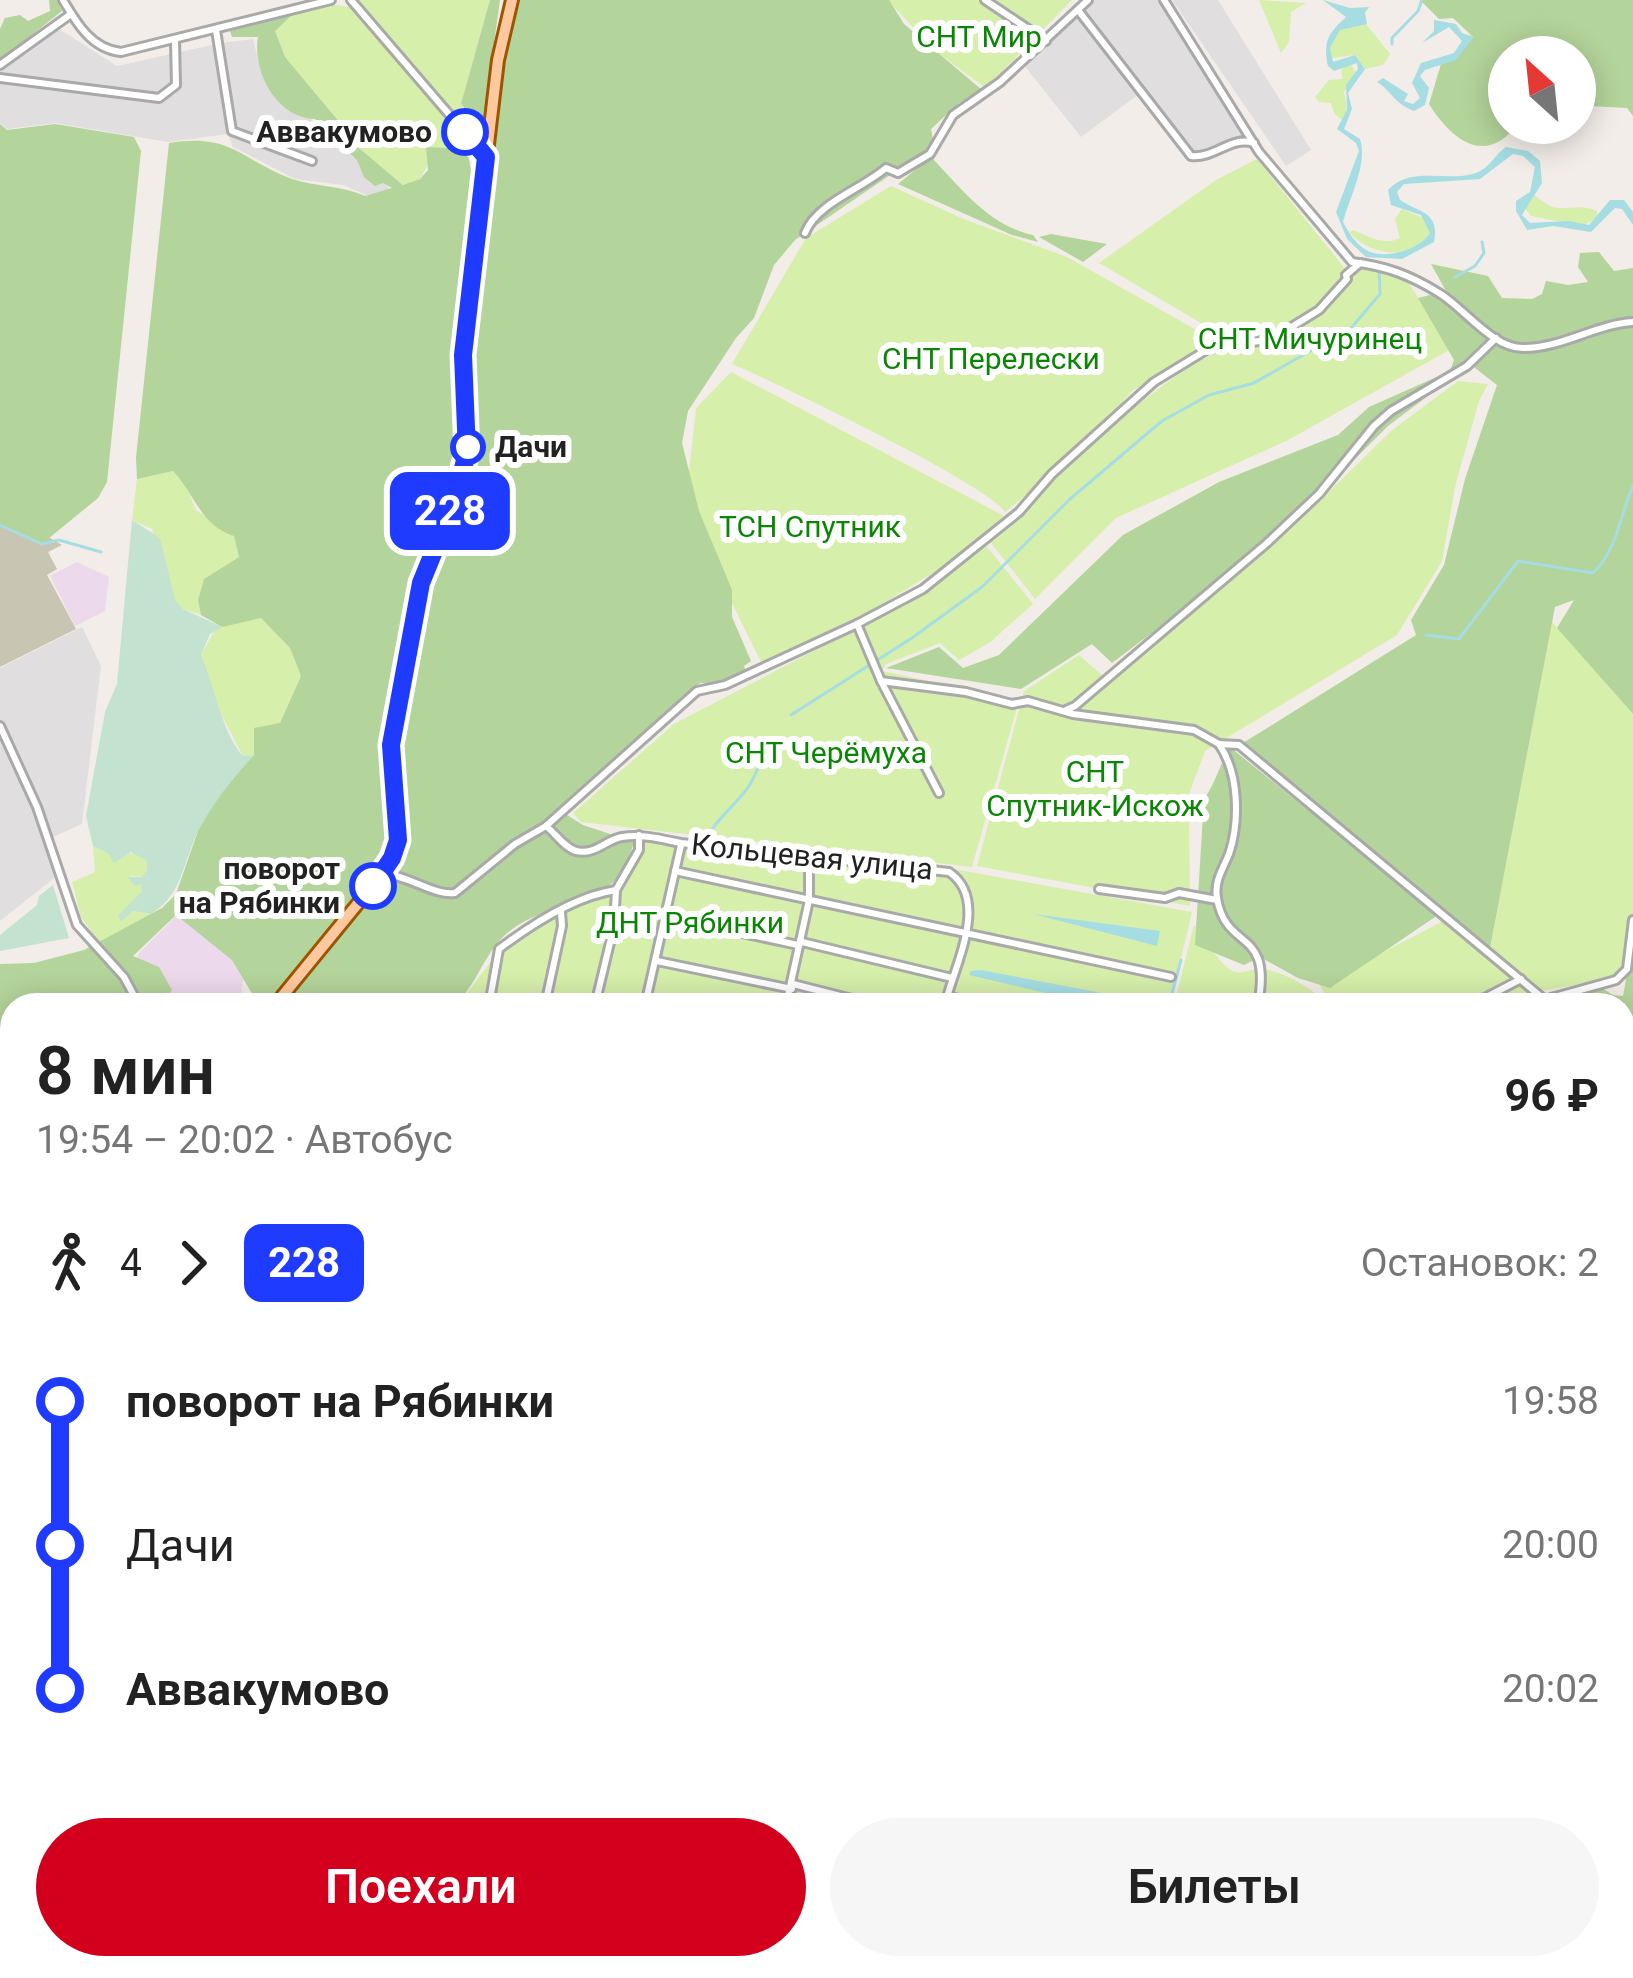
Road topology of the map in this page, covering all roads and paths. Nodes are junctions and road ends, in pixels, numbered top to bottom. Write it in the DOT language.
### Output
graph roads {
  1 [pos="63,0"];
  2 [pos="350,0"];
  3 [pos="512,0"];
  4 [pos="985,0"];
  5 [pos="1088,0"];
  6 [pos="1164,0"];
  7 [pos="326,1"];
  8 [pos="1078,10"];
  9 [pos="71,14"];
  10 [pos="216,30"];
  11 [pos="175,41"];
  12 [pos="1046,41"];
  13 [pos="0,65"];
  14 [pos="0,78"];
  15 [pos="974,87"];
  16 [pos="983,93"];
  17 [pos="1254,143"];
  18 [pos="486,157"];
  19 [pos="312,161"];
  20 [pos="805,233"];
  21 [pos="1348,258"];
  22 [pos="1360,263"];
  23 [pos="1346,275"];
  24 [pos="1633,322"];
  25 [pos="1496,338"];
  26 [pos="857,624"];
  27 [pos="881,681"];
  28 [pos="1063,711"];
  29 [pos="0,726"];
  30 [pos="1220,744"];
  31 [pos="939,793"];
  32 [pos="546,826"];
  33 [pos="640,835"];
  34 [pos="682,843"];
  35 [pos="809,856"];
  36 [pos="675,871"];
  37 [pos="382,874"];
  38 [pos="1099,889"];
  39 [pos="616,890"];
  40 [pos="809,900"];
  41 [pos="1217,900"];
  42 [pos="561,912"];
  43 [pos="666,916"];
  44 [pos="1633,920"];
  45 [pos="967,932"];
  46 [pos="800,944"];
  47 [pos="657,961"];
  48 [pos="952,977"];
  49 [pos="1171,977"];
  50 [pos="1524,979"];
  51 [pos="792,986"];
  52 [pos="133,993"];
  53 [pos="285,993"];
  54 [pos="491,993"];
  55 [pos="548,993"];
  56 [pos="599,993"];
  57 [pos="648,993"];
  58 [pos="790,993"];
  59 [pos="823,993"];
  60 [pos="948,993"];
  61 [pos="1260,993"];
  62 [pos="1495,993"];
  63 [pos="1539,993"];
  64 [pos="1576,993"];
  1 -- 9 [label="street"];
  2 -- 18 [label="street"];
  3 -- 18 [label="main road"];
  4 -- 12 [label="street"];
  5 -- 8 [label="street"];
  6 -- 17 [label="street"];
  7 -- 10 [label="street"];
  8 -- 12 [label="street"];
  8 -- 17 [label="street"];
  9 -- 11 [label="street"];
  9 -- 13 [label="street"];
  10 -- 11 [label="street"];
  10 -- 19 [label="street"];
  11 -- 14 [label="street"];
  12 -- 16 [label="street"];
  15 -- 16 [label="street"];
  16 -- 20 [label="street"];
  17 -- 21 [label="street"];
  18 -- 37 [label="main road"];
  21 -- 22 [label="street"];
  21 -- 23 [label="street"];
  22 -- 23 [label="street"];
  22 -- 25 [label="street"];
  23 -- 26 [label="street"];
  24 -- 25 [label="street"];
  25 -- 28 [label="street"];
  26 -- 27 [label="street"];
  26 -- 32 [label="street"];
  27 -- 28 [label="street"];
  27 -- 31 [label="street"];
  28 -- 30 [label="street"];
  29 -- 52 [label="street"];
  30 -- 41 [label="street"];
  30 -- 50 [label="street"];
  32 -- 33 [label="street, Кольцевая улица"];
  32 -- 37 [label="street"];
  33 -- 34 [label="street, Кольцевая улица"];
  33 -- 39 [label="street"];
  34 -- 35 [label="street, Кольцевая улица"];
  34 -- 36 [label="street"];
  35 -- 40 [label="street"];
  35 -- 45 [label="street, Кольцевая улица"];
  36 -- 40 [label="street"];
  36 -- 43 [label="street"];
  37 -- 53 [label="main road"];
  38 -- 41 [label="street"];
  39 -- 42 [label="street"];
  39 -- 56 [label="street"];
  40 -- 45 [label="street"];
  40 -- 46 [label="street"];
  41 -- 61 [label="street"];
  42 -- 54 [label="street"];
  42 -- 55 [label="street"];
  43 -- 46 [label="street"];
  43 -- 47 [label="street"];
  44 -- 64 [label="street"];
  45 -- 48 [label="street"];
  45 -- 49 [label="street"];
  46 -- 48 [label="street"];
  46 -- 51 [label="street"];
  47 -- 51 [label="street"];
  47 -- 57 [label="street"];
  48 -- 60 [label="street"];
  50 -- 62 [label="street"];
  50 -- 63 [label="street"];
  51 -- 58 [label="street"];
  51 -- 59 [label="street"];
}
